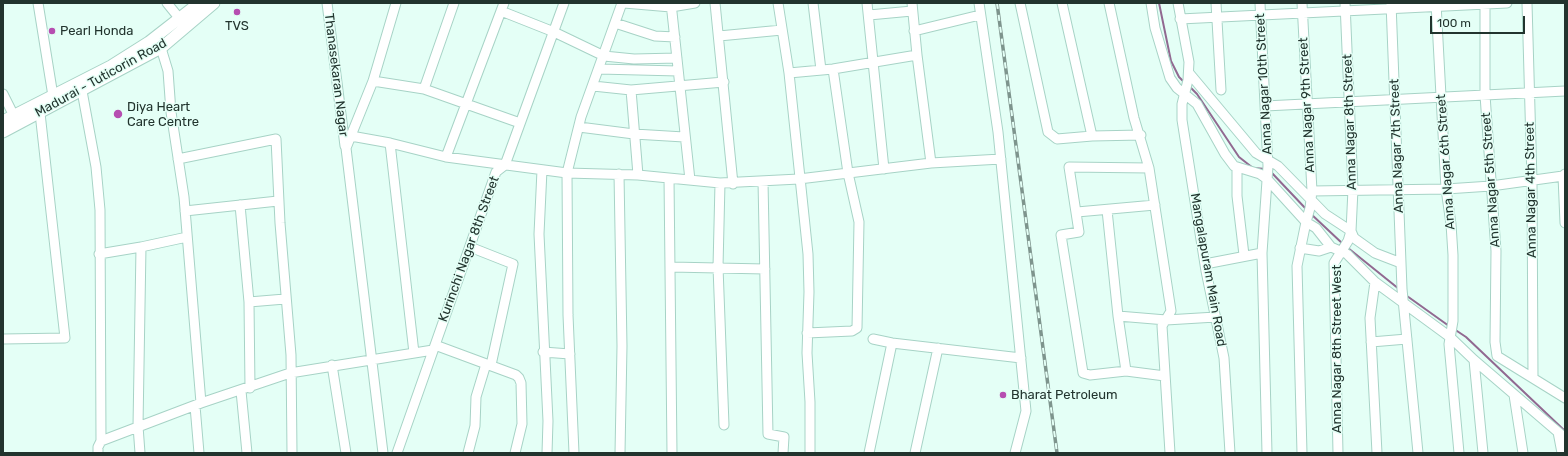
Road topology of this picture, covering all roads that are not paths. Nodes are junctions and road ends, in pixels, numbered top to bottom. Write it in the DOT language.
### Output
graph roads {
  1 [pos="38,3"];
  2 [pos="167,3"];
  3 [pos="199,3"];
  4 [pos="214,3"];
  5 [pos="327,3"];
  6 [pos="396,3"];
  7 [pos="454,3"];
  8 [pos="564,3"];
  9 [pos="623,3"];
  10 [pos="695,3"];
  11 [pos="715,3"];
  12 [pos="778,3"];
  13 [pos="813,3"];
  14 [pos="867,3"];
  15 [pos="979,3"];
  16 [pos="1020,3"];
  17 [pos="1062,3"];
  18 [pos="1108,3"];
  19 [pos="1151,3"];
  20 [pos="1178,3"];
  21 [pos="1216,3"];
  22 [pos="1260,3"];
  23 [pos="1302,3"];
  24 [pos="1506,3"];
  25 [pos="1527,3"];
  26 [pos="1485,4"];
  27 [pos="671,5"];
  28 [pos="1436,5"];
  29 [pos="1391,6"];
  30 [pos="502,7"];
  31 [pos="912,7"];
  32 [pos="1345,7"];
  33 [pos="1302,13"];
  34 [pos="869,15"];
  35 [pos="1260,15"];
  36 [pos="980,16"];
  37 [pos="1217,17"];
  38 [pos="1180,19"];
  39 [pos="183,23"];
  40 [pos="615,23"];
  41 [pos="782,30"];
  42 [pos="914,31"];
  43 [pos="554,32"];
  44 [pos="720,36"];
  45 [pos="676,37"];
  46 [pos="161,48"];
  47 [pos="917,55"];
  48 [pos="604,56"];
  49 [pos="677,58"];
  50 [pos="873,63"];
  51 [pos="599,69"];
  52 [pos="833,69"];
  53 [pos="821,70"];
  54 [pos="678,71"];
  55 [pos="789,73"];
  56 [pos="373,81"];
  57 [pos="724,82"];
  58 [pos="1187,84"];
  59 [pos="680,85"];
  60 [pos="593,86"];
  61 [pos="424,89"];
  62 [pos="631,90"];
  63 [pos="1221,90"];
  64 [pos="82,91"];
  65 [pos="1565,91"];
  66 [pos="1530,93"];
  67 [pos="3,94"];
  68 [pos="1486,95"];
  69 [pos="53,96"];
  70 [pos="1441,97"];
  71 [pos="1395,100"];
  72 [pos="1349,102"];
  73 [pos="466,104"];
  74 [pos="1307,104"];
  75 [pos="1265,106"];
  76 [pos="40,113"];
  77 [pos="14,116"];
  78 [pos="3,121"];
  79 [pos="520,123"];
  80 [pos="579,127"];
  81 [pos="3,132"];
  82 [pos="634,134"];
  83 [pos="1140,135"];
  84 [pos="351,136"];
  85 [pos="1092,136"];
  86 [pos="684,137"];
  87 [pos="390,143"];
  88 [pos="346,148"];
  89 [pos="446,157"];
  90 [pos="178,159"];
  91 [pos="1001,159"];
  92 [pos="931,163"];
  93 [pos="505,165"];
  94 [pos="1150,168"];
  95 [pos="1237,168"];
  96 [pos="884,169"];
  97 [pos="542,170"];
  98 [pos="1267,170"];
  99 [pos="567,173"];
  100 [pos="848,173"];
  101 [pos="619,174"];
  102 [pos="638,175"];
  103 [pos="1564,175"];
  104 [pos="669,178"];
  105 [pos="799,179"];
  106 [pos="690,180"];
  107 [pos="764,181"];
  108 [pos="1532,181"];
  109 [pos="720,183"];
  110 [pos="733,184"];
  111 [pos="1491,186"];
  112 [pos="1353,189"];
  113 [pos="1446,189"];
  114 [pos="1399,190"];
  115 [pos="278,200"];
  116 [pos="240,205"];
  117 [pos="1155,205"];
  118 [pos="1310,207"];
  119 [pos="1107,210"];
  120 [pos="185,211"];
  121 [pos="1077,212"];
  122 [pos="1565,224"];
  123 [pos="1351,231"];
  124 [pos="187,237"];
  125 [pos="470,246"];
  126 [pos="1343,246"];
  127 [pos="141,247"];
  128 [pos="1331,247"];
  129 [pos="1300,248"];
  130 [pos="1262,253"];
  131 [pos="99,254"];
  132 [pos="1244,255"];
  133 [pos="1401,263"];
  134 [pos="1205,264"];
  135 [pos="671,267"];
  136 [pos="718,267"];
  137 [pos="765,269"];
  138 [pos="1375,282"];
  139 [pos="1403,296"];
  140 [pos="285,299"];
  141 [pos="249,302"];
  142 [pos="1118,316"];
  143 [pos="1216,318"];
  144 [pos="1166,320"];
  145 [pos="807,333"];
  146 [pos="1450,334"];
  147 [pos="873,339"];
  148 [pos="1407,339"];
  149 [pos="3,340"];
  150 [pos="1371,342"];
  151 [pos="892,343"];
  152 [pos="434,348"];
  153 [pos="938,348"];
  154 [pos="543,352"];
  155 [pos="414,353"];
  156 [pos="570,354"];
  157 [pos="1021,358"];
  158 [pos="1474,360"];
  159 [pos="373,361"];
  160 [pos="488,364"];
  161 [pos="332,365"];
  162 [pos="1126,371"];
  163 [pos="290,373"];
  164 [pos="1165,376"];
  165 [pos="1533,378"];
  166 [pos="245,389"];
  167 [pos="1514,395"];
  168 [pos="1565,398"];
  169 [pos="198,405"];
  170 [pos="724,425"];
  171 [pos="138,426"];
  172 [pos="1561,435"];
  173 [pos="101,441"];
  174 [pos="98,453"];
  175 [pos="140,453"];
  176 [pos="199,453"];
  177 [pos="248,453"];
  178 [pos="292,453"];
  179 [pos="346,453"];
  180 [pos="383,453"];
  181 [pos="396,453"];
  182 [pos="468,453"];
  183 [pos="515,453"];
  184 [pos="547,453"];
  185 [pos="574,453"];
  186 [pos="620,453"];
  187 [pos="672,453"];
  188 [pos="783,453"];
  189 [pos="810,453"];
  190 [pos="869,453"];
  191 [pos="915,453"];
  192 [pos="1015,453"];
  193 [pos="1170,453"];
  194 [pos="1230,453"];
  195 [pos="1267,453"];
  196 [pos="1302,453"];
  197 [pos="1338,453"];
  198 [pos="1377,453"];
  199 [pos="1418,453"];
  200 [pos="1459,453"];
  201 [pos="1483,453"];
  202 [pos="1523,453"];
  203 [pos="1562,453"];
  1 -- 69 [label="street"];
  2 -- 39 [label="street"];
  3 -- 39 [label="main road, Madurai - Tuticorin Road"];
  4 -- 39 [label="main road, Madurai - Tuticorin Road"];
  5 -- 88 [label="street, Thanasekaran Nagar"];
  6 -- 56 [label="street"];
  7 -- 61 [label="street"];
  8 -- 43 [label="street, Kurinchi Nagar 8th Street"];
  9 -- 27 [label="street"];
  9 -- 40 [label="street"];
  10 -- 27 [label="street"];
  11 -- 44 [label="street"];
  12 -- 41 [label="street"];
  13 -- 53 [label="street"];
  14 -- 34 [label="street"];
  15 -- 36 [label="street"];
  16 -- 85 [label="street"];
  17 -- 85 [label="street"];
  18 -- 83 [label="street"];
  19 -- 58 [label="street"];
  20 -- 38 [label="street, Mangalapuram Main Road"];
  21 -- 37 [label="street"];
  22 -- 35 [label="street, Anna Nagar 10th Street"];
  23 -- 33 [label="street, Anna Nagar 9th Street"];
  24 -- 26 [label="street"];
  25 -- 66 [label="street, Anna Nagar 4th Street"];
  26 -- 28 [label="street"];
  26 -- 68 [label="street, Anna Nagar 5th Street"];
  27 -- 45 [label="street"];
  28 -- 29 [label="street"];
  28 -- 70 [label="street, Anna Nagar 6th Street"];
  29 -- 32 [label="street"];
  29 -- 71 [label="street, Anna Nagar 7th Street"];
  30 -- 43 [label="street"];
  30 -- 73 [label="street"];
  31 -- 34 [label="street"];
  31 -- 42 [label="street"];
  32 -- 33 [label="street"];
  32 -- 72 [label="street, Anna Nagar 8th Street"];
  33 -- 35 [label="street"];
  33 -- 74 [label="street, Anna Nagar 9th Street"];
  34 -- 50 [label="street"];
  35 -- 37 [label="street"];
  35 -- 75 [label="street, Anna Nagar 10th Street"];
  36 -- 42 [label="street"];
  36 -- 91 [label="street"];
  37 -- 38 [label="street"];
  37 -- 63 [label="street"];
  38 -- 58 [label="street, Mangalapuram Main Road"];
  39 -- 46 [label="main road, Madurai - Tuticorin Road"];
  39 -- 69 [label="main road, Madurai - Tuticorin Road"];
  40 -- 45 [label="street"];
  40 -- 48 [label="street"];
  41 -- 44 [label="street"];
  41 -- 55 [label="street"];
  42 -- 47 [label="street"];
  43 -- 48 [label="street"];
  43 -- 79 [label="street, Kurinchi Nagar 8th Street"];
  44 -- 57 [label="street"];
  45 -- 49 [label="street"];
  46 -- 64 [label="main road, Madurai - Tuticorin Road"];
  46 -- 90 [label="street"];
  47 -- 50 [label="street"];
  47 -- 92 [label="street"];
  48 -- 49 [label="street"];
  48 -- 51 [label="street"];
  49 -- 54 [label="street"];
  50 -- 52 [label="street"];
  50 -- 96 [label="street"];
  51 -- 54 [label="street"];
  51 -- 60 [label="street"];
  52 -- 53 [label="street"];
  52 -- 100 [label="street"];
  53 -- 55 [label="street"];
  54 -- 59 [label="street"];
  55 -- 105 [label="street"];
  56 -- 61 [label="street"];
  56 -- 84 [label="street"];
  57 -- 59 [label="street"];
  57 -- 110 [label="street"];
  58 -- 95 [label="street"];
  58 -- 98 [label="street"];
  58 -- 134 [label="street, Mangalapuram Main Road"];
  59 -- 62 [label="street"];
  59 -- 86 [label="street"];
  60 -- 62 [label="street"];
  60 -- 80 [label="street"];
  61 -- 73 [label="street"];
  62 -- 82 [label="street"];
  64 -- 76 [label="main road, Madurai - Tuticorin Road"];
  64 -- 131 [label="street"];
  65 -- 66 [label="street"];
  66 -- 68 [label="street"];
  66 -- 108 [label="street, Anna Nagar 4th Street"];
  67 -- 77 [label="street"];
  68 -- 70 [label="street"];
  68 -- 111 [label="street, Anna Nagar 5th Street"];
  69 -- 77 [label="main road, Madurai - Tuticorin Road"];
  70 -- 71 [label="street"];
  70 -- 113 [label="street, Anna Nagar 6th Street"];
  71 -- 72 [label="street"];
  71 -- 114 [label="street, Anna Nagar 7th Street"];
  72 -- 74 [label="street"];
  72 -- 112 [label="street, Anna Nagar 8th Street"];
  73 -- 79 [label="street"];
  73 -- 89 [label="street"];
  74 -- 75 [label="street"];
  74 -- 118 [label="street, Anna Nagar 9th Street"];
  75 -- 98 [label="street, Anna Nagar 10th Street"];
  76 -- 81 [label="main road, Madurai - Tuticorin Road"];
  76 -- 149 [label="street"];
  77 -- 78 [label="main road, Madurai - Tuticorin Road"];
  79 -- 93 [label="street, Kurinchi Nagar 8th Street"];
  80 -- 82 [label="street"];
  80 -- 99 [label="street"];
  82 -- 86 [label="street"];
  82 -- 102 [label="street"];
  83 -- 85 [label="street"];
  83 -- 94 [label="street"];
  84 -- 87 [label="street"];
  84 -- 88 [label="street"];
  86 -- 106 [label="street"];
  87 -- 89 [label="street"];
  87 -- 155 [label="street"];
  88 -- 159 [label="street, Thanasekaran Nagar"];
  89 -- 93 [label="street"];
  90 -- 115 [label="street"];
  90 -- 120 [label="street"];
  91 -- 92 [label="street"];
  91 -- 157 [label="street"];
  92 -- 96 [label="street"];
  93 -- 97 [label="street"];
  93 -- 125 [label="street, Kurinchi Nagar 8th Street"];
  94 -- 117 [label="street"];
  94 -- 121 [label="street"];
  95 -- 98 [label="street"];
  95 -- 132 [label="street"];
  96 -- 100 [label="street"];
  97 -- 99 [label="street"];
  97 -- 154 [label="street"];
  98 -- 118 [label="street"];
  98 -- 118 [label="street"];
  98 -- 130 [label="street, Anna Nagar 10th Street"];
  99 -- 101 [label="street"];
  99 -- 156 [label="street"];
  100 -- 105 [label="street"];
  100 -- 145 [label="street"];
  101 -- 102 [label="street"];
  101 -- 186 [label="street"];
  102 -- 104 [label="street"];
  103 -- 108 [label="street"];
  103 -- 122 [label="street"];
  104 -- 106 [label="street"];
  104 -- 135 [label="street"];
  105 -- 107 [label="street"];
  105 -- 145 [label="street"];
  106 -- 109 [label="street"];
  107 -- 110 [label="street"];
  107 -- 137 [label="street"];
  108 -- 111 [label="street"];
  108 -- 165 [label="street, Anna Nagar 4th Street"];
  109 -- 110 [label="street"];
  109 -- 136 [label="street"];
  111 -- 113 [label="street"];
  111 -- 165 [label="street, Anna Nagar 5th Street"];
  112 -- 114 [label="street"];
  112 -- 118 [label="street"];
  112 -- 123 [label="street, Anna Nagar 8th Street"];
  113 -- 114 [label="street"];
  113 -- 146 [label="street, Anna Nagar 6th Street"];
  114 -- 133 [label="street, Anna Nagar 7th Street"];
  115 -- 116 [label="street"];
  115 -- 140 [label="street"];
  116 -- 120 [label="street"];
  116 -- 141 [label="street"];
  117 -- 119 [label="street"];
  117 -- 144 [label="street"];
  118 -- 123 [label="street"];
  118 -- 128 [label="street"];
  118 -- 129 [label="street, Anna Nagar 9th Street"];
  119 -- 121 [label="street"];
  119 -- 142 [label="street"];
  120 -- 124 [label="street"];
  121 -- 162 [label="street"];
  123 -- 126 [label="street, Anna Nagar 8th Street"];
  123 -- 133 [label="street"];
  124 -- 127 [label="street"];
  124 -- 169 [label="street"];
  125 -- 152 [label="street, Kurinchi Nagar 8th Street"];
  125 -- 160 [label="street"];
  126 -- 128 [label="street"];
  126 -- 138 [label="street"];
  126 -- 197 [label="street, Anna Nagar 8th Street West"];
  127 -- 131 [label="street"];
  127 -- 171 [label="street"];
  128 -- 129 [label="street"];
  129 -- 196 [label="street, Anna Nagar 9th Street"];
  130 -- 132 [label="street"];
  130 -- 195 [label="street, Anna Nagar 10th Street"];
  131 -- 173 [label="street"];
  132 -- 134 [label="street"];
  133 -- 139 [label="street, Anna Nagar 7th Street"];
  134 -- 143 [label="street, Mangalapuram Main Road"];
  135 -- 136 [label="street"];
  135 -- 187 [label="street"];
  136 -- 137 [label="street"];
  136 -- 170 [label="street"];
  137 -- 188 [label="street"];
  138 -- 139 [label="street"];
  138 -- 150 [label="street"];
  139 -- 146 [label="street"];
  139 -- 148 [label="street, Anna Nagar 7th Street"];
  140 -- 141 [label="street"];
  140 -- 163 [label="street"];
  141 -- 166 [label="street"];
  142 -- 144 [label="street"];
  142 -- 162 [label="street"];
  143 -- 144 [label="street"];
  143 -- 194 [label="street, Mangalapuram Main Road"];
  144 -- 164 [label="street"];
  145 -- 189 [label="street"];
  146 -- 158 [label="street"];
  146 -- 200 [label="street, Anna Nagar 6th Street"];
  147 -- 151 [label="street"];
  148 -- 150 [label="street"];
  148 -- 199 [label="street, Anna Nagar 7th Street"];
  150 -- 198 [label="street"];
  151 -- 153 [label="street"];
  151 -- 190 [label="street"];
  152 -- 155 [label="street"];
  152 -- 160 [label="street"];
  152 -- 181 [label="street, Kurinchi Nagar 8th Street"];
  153 -- 157 [label="street"];
  153 -- 191 [label="street"];
  154 -- 156 [label="street"];
  154 -- 184 [label="street"];
  155 -- 159 [label="street"];
  156 -- 185 [label="street"];
  157 -- 192 [label="street"];
  158 -- 167 [label="street"];
  158 -- 201 [label="street"];
  159 -- 161 [label="street"];
  159 -- 180 [label="street, Thanasekaran Nagar"];
  160 -- 182 [label="street"];
  160 -- 183 [label="street"];
  161 -- 163 [label="street"];
  161 -- 179 [label="street"];
  162 -- 164 [label="street"];
  163 -- 166 [label="street"];
  163 -- 178 [label="street"];
  164 -- 193 [label="street"];
  165 -- 168 [label="street"];
  166 -- 169 [label="street"];
  166 -- 177 [label="street"];
  167 -- 172 [label="street"];
  167 -- 202 [label="street"];
  169 -- 171 [label="street"];
  169 -- 176 [label="street"];
  171 -- 173 [label="street"];
  171 -- 175 [label="street"];
  172 -- 203 [label="street"];
  173 -- 174 [label="street"];
}
